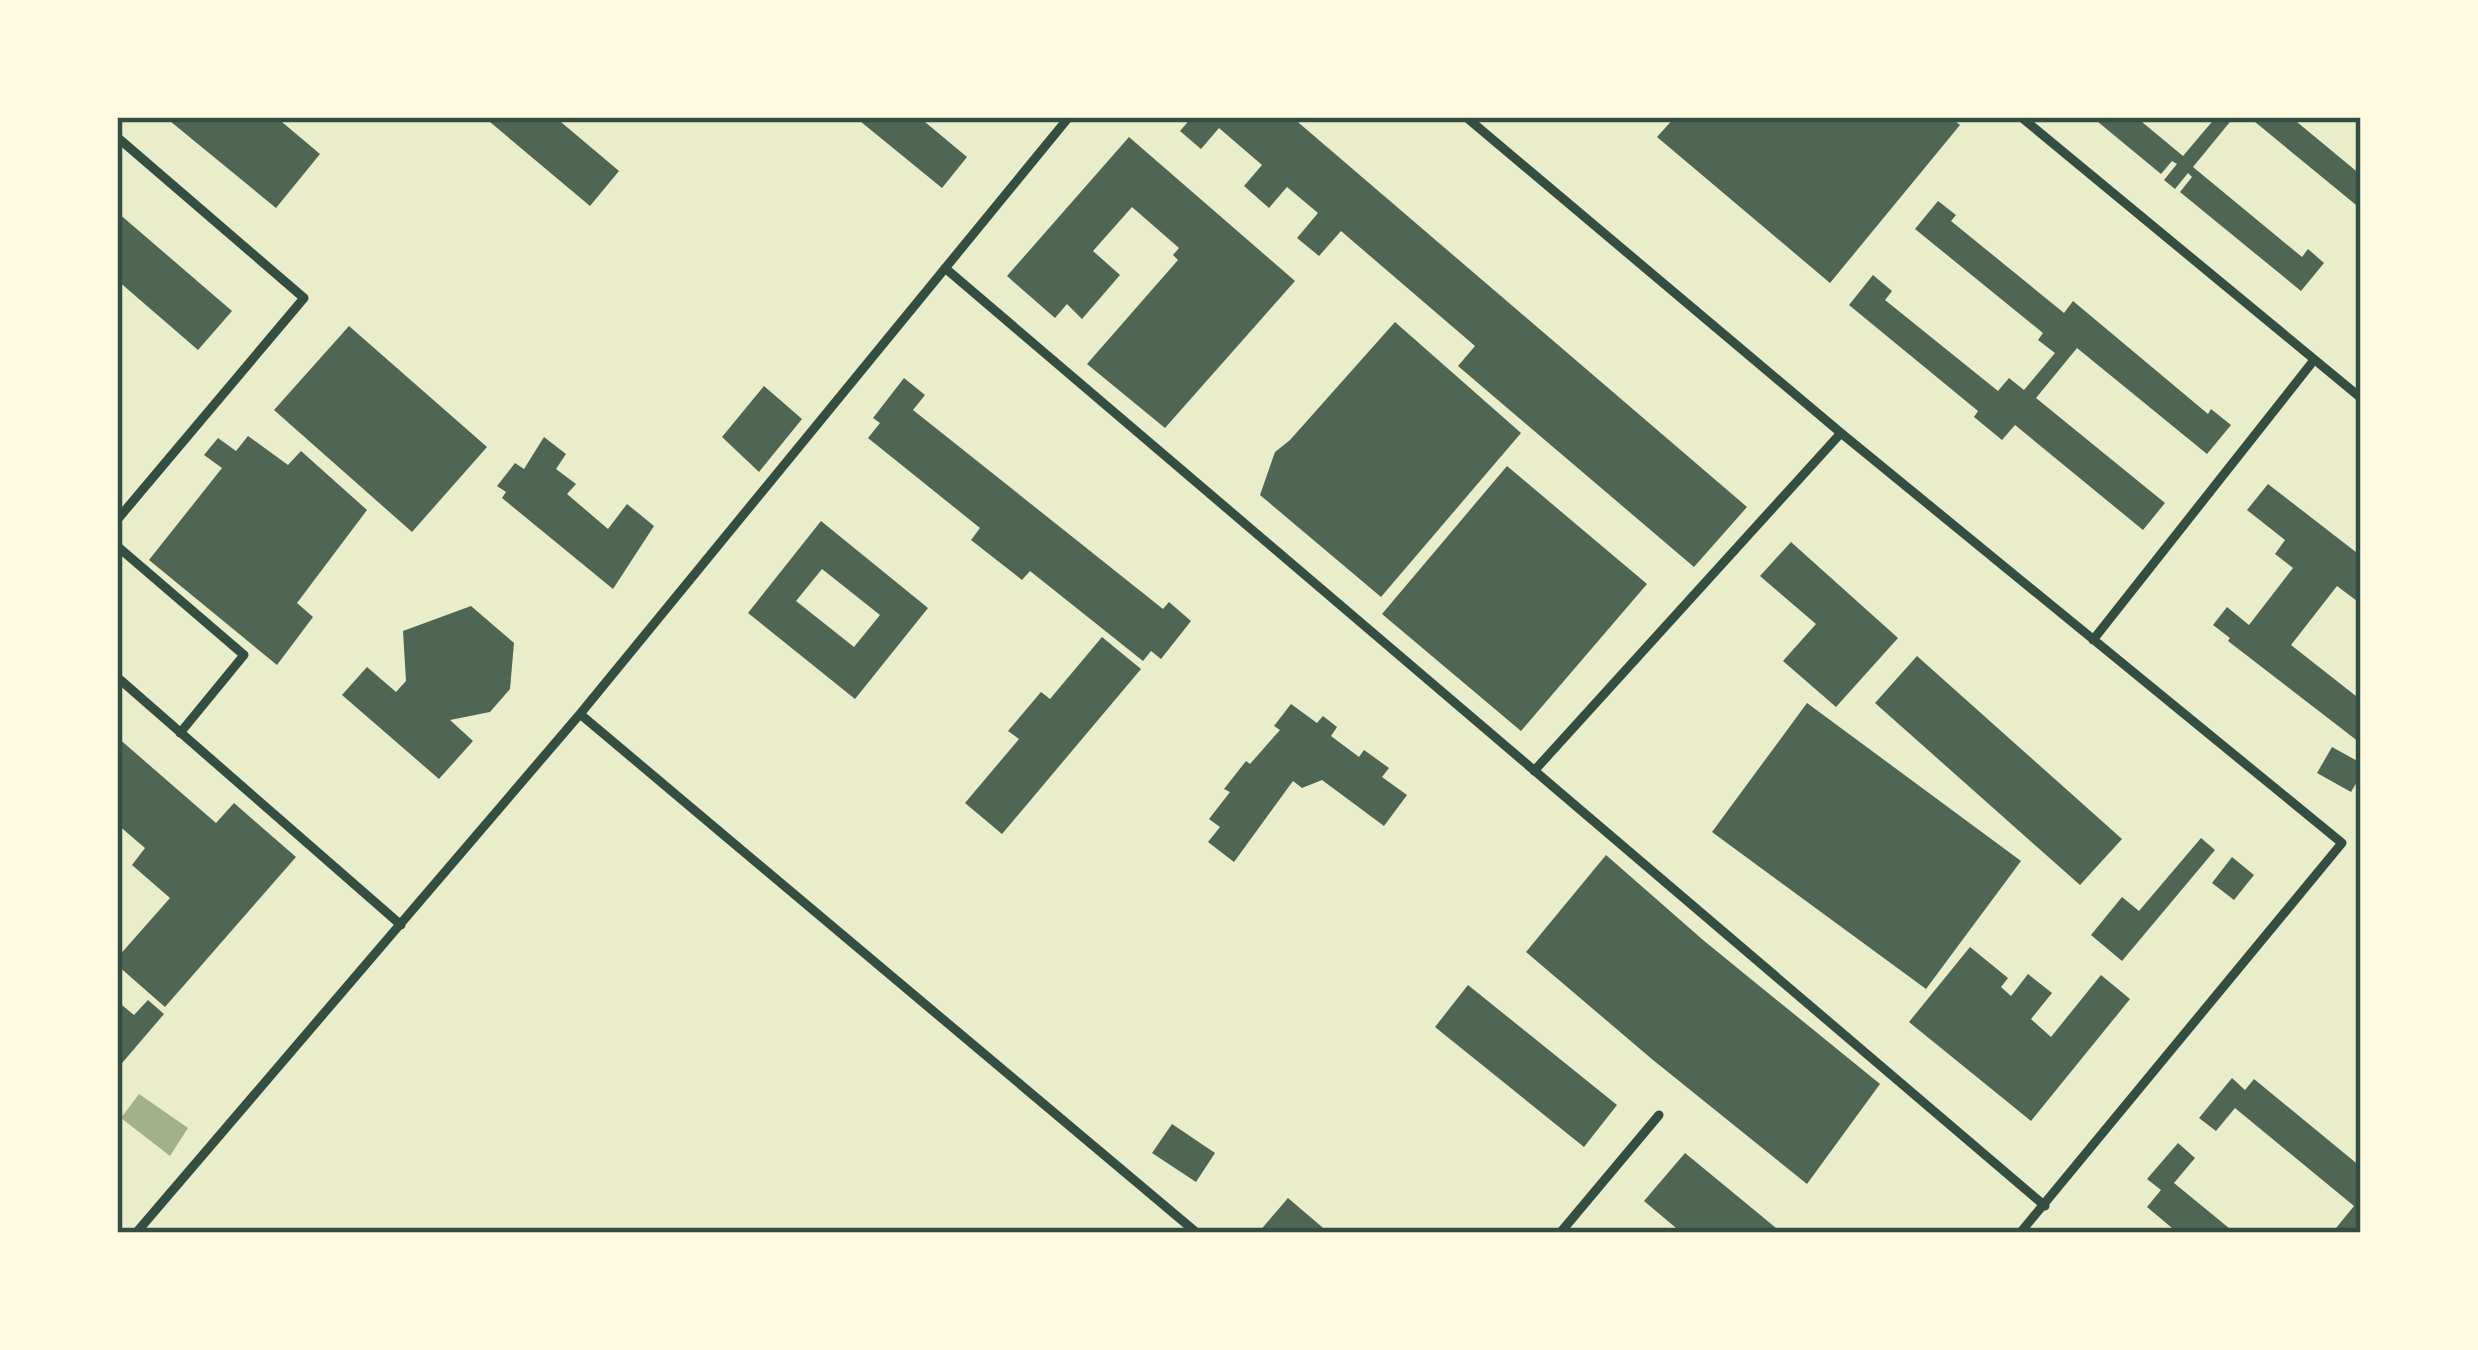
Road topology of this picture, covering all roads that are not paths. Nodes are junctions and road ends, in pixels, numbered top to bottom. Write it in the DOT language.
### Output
graph roads {
  1 [pos="1466,117"];
  2 [pos="2021,117"];
  3 [pos="1065,119"];
  4 [pos="117,137"];
  5 [pos="945,268"];
  6 [pos="2314,360"];
  7 [pos="2361,398"];
  8 [pos="1841,433"];
  9 [pos="117,520"];
  10 [pos="117,546"];
  11 [pos="2093,640"];
  12 [pos="117,677"];
  13 [pos="580,714"];
  14 [pos="181,733"];
  15 [pos="1534,771"];
  16 [pos="401,925"];
  17 [pos="1659,1115"];
  18 [pos="2045,1206"];
  19 [pos="136,1233"];
  20 [pos="1197,1233"];
  21 [pos="1560,1233"];
  22 [pos="2020,1233"];
  1 -- 8 [label="lane"];
  2 -- 6 [label="lane"];
  3 -- 5 [label="lane"];
  4 -- 9 [label="lane"];
  5 -- 13 [label="lane"];
  5 -- 15 [label="lane"];
  6 -- 7 [label="lane"];
  6 -- 11 [label="lane"];
  8 -- 11 [label="lane"];
  8 -- 15 [label="lane"];
  10 -- 14 [label="lane"];
  11 -- 18 [label="lane"];
  12 -- 14 [label="lane"];
  13 -- 16 [label="lane"];
  13 -- 20 [label="lane"];
  14 -- 16 [label="lane"];
  15 -- 18 [label="lane"];
  16 -- 19 [label="lane"];
  17 -- 21 [label="lane"];
  18 -- 22 [label="lane"];
}
